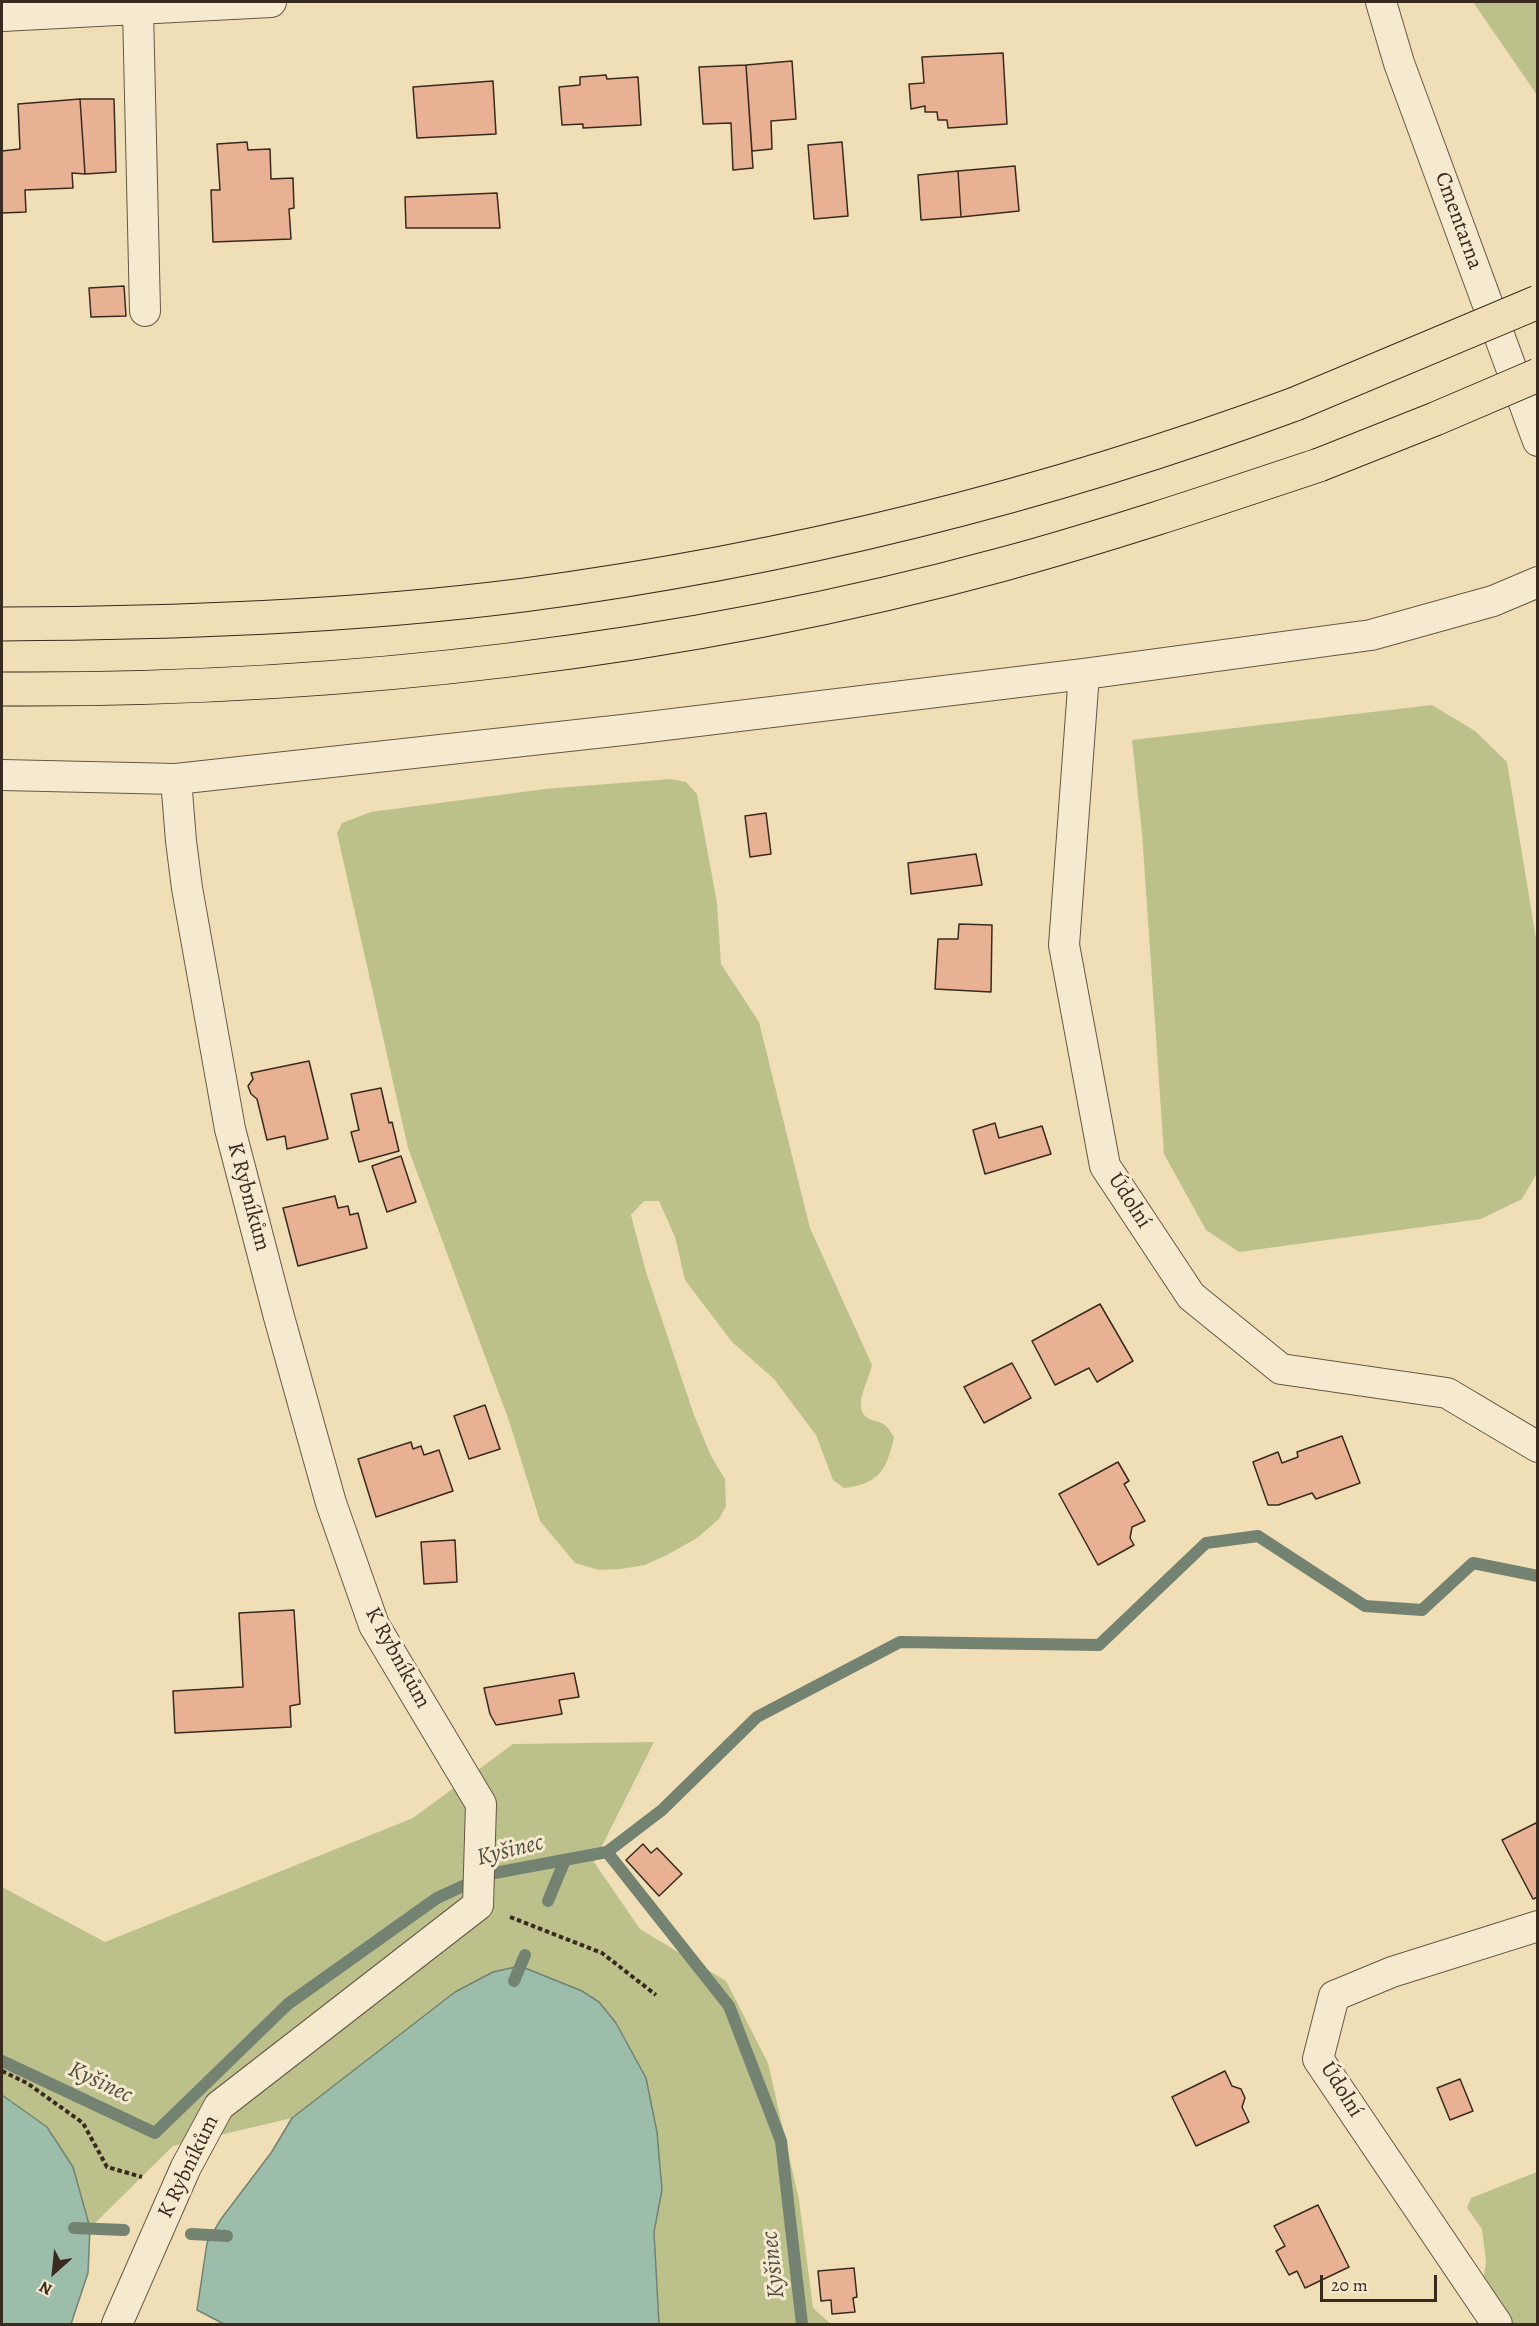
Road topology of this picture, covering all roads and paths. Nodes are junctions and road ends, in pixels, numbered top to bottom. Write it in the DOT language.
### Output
graph roads {
  1 [pos="271,2"];
  2 [pos="1381,2"];
  3 [pos="127,7"];
  4 [pos="2,16"];
  5 [pos="1538,302"];
  6 [pos="145,311"];
  7 [pos="1538,375"];
  8 [pos="1538,441"];
  9 [pos="1538,582"];
  10 [pos="2,624"];
  11 [pos="1083,674"];
  12 [pos="2,689"];
  13 [pos="2,775"];
  14 [pos="176,779"];
  15 [pos="1538,1447"];
  16 [pos="478,1903"];
  17 [pos="1538,1926"];
  18 [pos="656,1995"];
  19 [pos="2,2071"];
  20 [pos="178,2186"];
  21 [pos="117,2325"];
  22 [pos="1497,2325"];
  1 -- 3 [label="street"];
  2 -- 8 [label="street, Cmentarna"];
  3 -- 4 [label="street"];
  3 -- 6 [label="street"];
  5 -- 10 [label="highway, bridge"];
  7 -- 12 [label="highway, bridge"];
  9 -- 11 [label="street"];
  11 -- 14 [label="street"];
  11 -- 15 [label="street, Údolní"];
  13 -- 14 [label="street"];
  14 -- 16 [label="street, K Rybníkům"];
  16 -- 18 [label="path"];
  16 -- 20 [label="street, K Rybníkům"];
  17 -- 22 [label="street, Údolní"];
  19 -- 20 [label="path"];
  20 -- 21 [label="street, K Rybníkům"];
}
